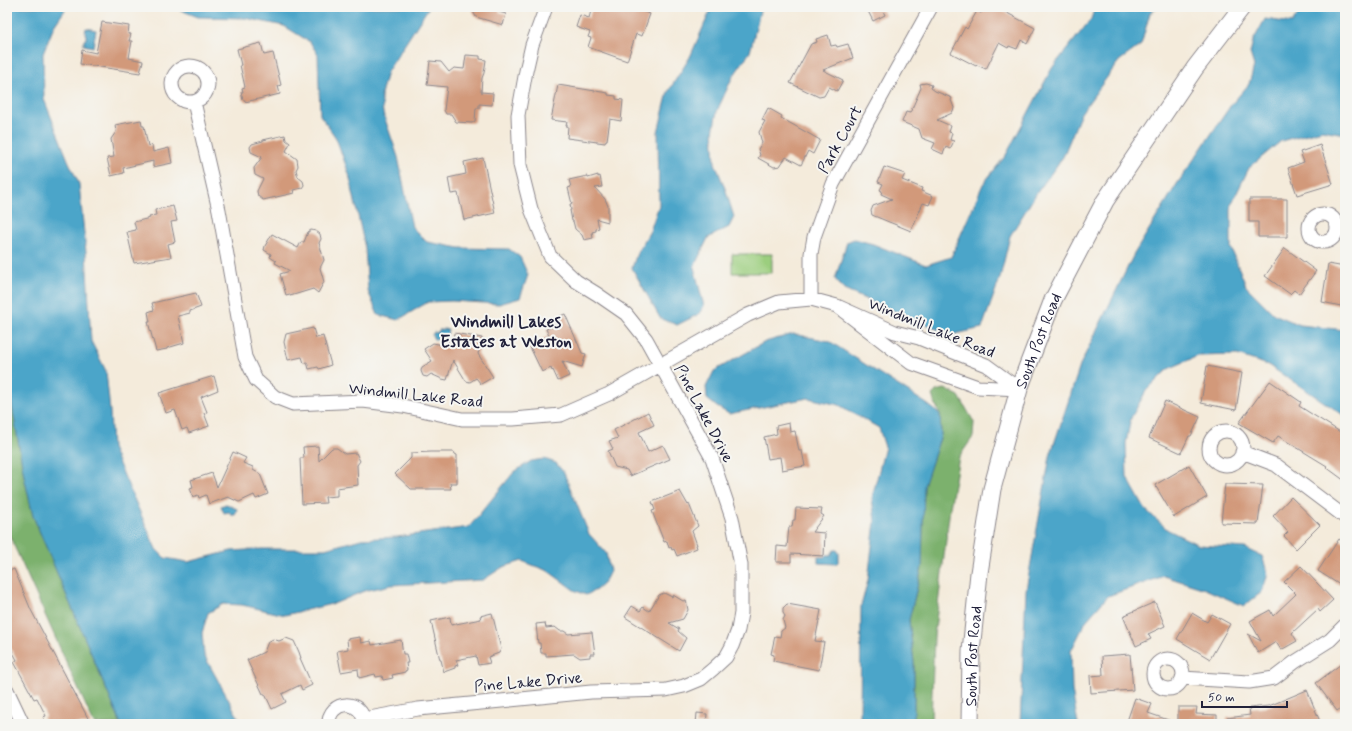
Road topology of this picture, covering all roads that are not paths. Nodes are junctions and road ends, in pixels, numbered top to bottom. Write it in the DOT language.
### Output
graph roads {
  1 [pos="546,7"];
  2 [pos="931,7"];
  3 [pos="1242,7"];
  4 [pos="194,102"];
  5 [pos="811,299"];
  6 [pos="837,306"];
  7 [pos="661,365"];
  8 [pos="1019,389"];
  9 [pos="1242,452"];
  10 [pos="1345,518"];
  11 [pos="1345,625"];
  12 [pos="1182,678"];
  13 [pos="7,690"];
  14 [pos="364,722"];
  15 [pos="23,724"];
  16 [pos="329,724"];
  17 [pos="970,724"];
  1 -- 7 [label="street, Pine Lake Drive"];
  2 -- 5 [label="street, Park Court"];
  3 -- 8 [label="street, South Post Road"];
  4 -- 7 [label="street, Windmill Lake Road"];
  5 -- 6 [label="street, Windmill Lake Road"];
  5 -- 7 [label="street, Windmill Lake Road"];
  6 -- 8 [label="street, Windmill Lake Road"];
  6 -- 8 [label="street, Windmill Lake Road"];
  7 -- 14 [label="street, Pine Lake Drive"];
  8 -- 17 [label="street, South Post Road"];
  9 -- 10 [label="street"];
  11 -- 12 [label="street"];
  13 -- 15 [label="street"];
  14 -- 16 [label="street, Pine Lake Drive"];
}
